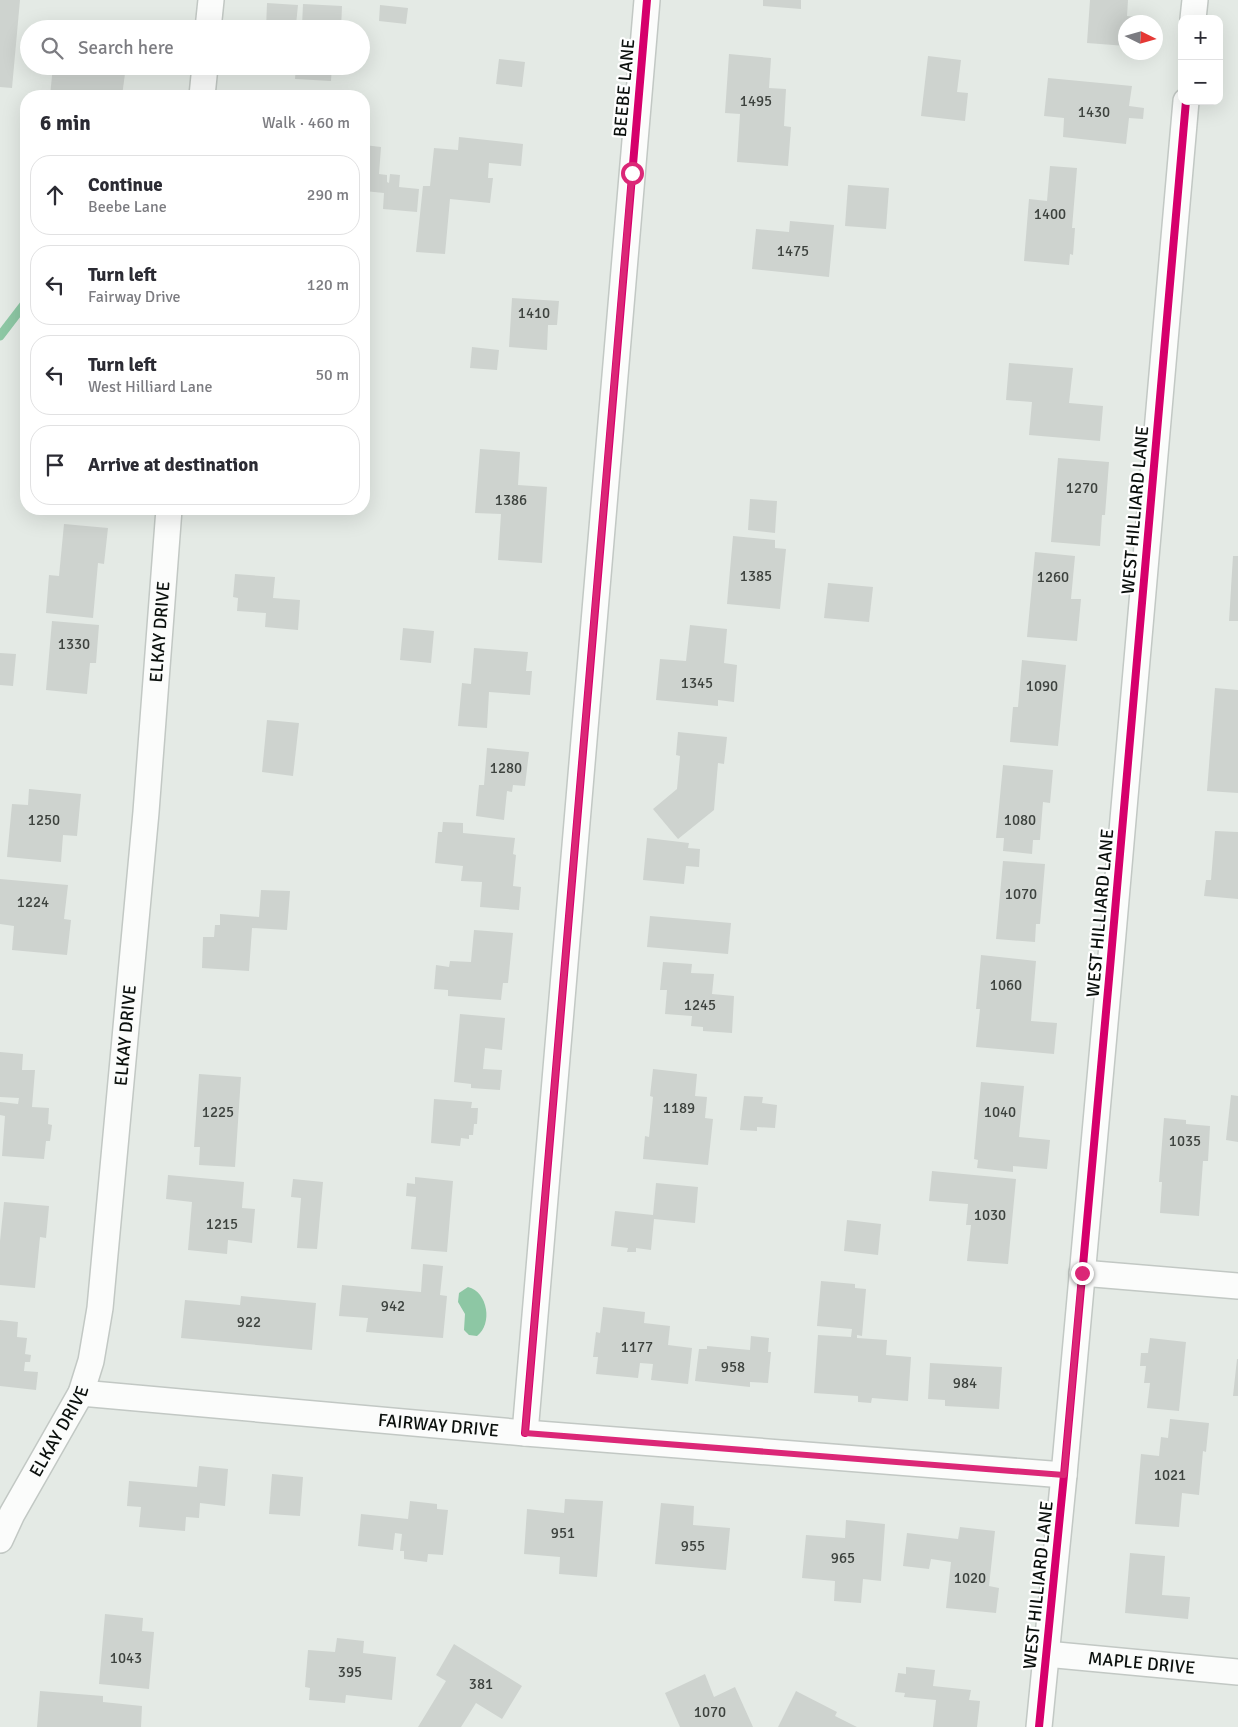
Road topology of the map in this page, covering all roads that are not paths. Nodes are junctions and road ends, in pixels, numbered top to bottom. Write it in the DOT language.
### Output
graph roads {
  1 [pos="211,0"];
  2 [pos="647,0"];
  3 [pos="1195,0"];
  4 [pos="1193,15"];
  5 [pos="209,20"];
  6 [pos="204,75"];
  7 [pos="203,90"];
  8 [pos="1186,105"];
  9 [pos="169,515"];
  10 [pos="1082,1273"];
  11 [pos="1238,1286"];
  12 [pos="81,1393"];
  13 [pos="525,1433"];
  14 [pos="1064,1475"];
  15 [pos="0,1540"];
  16 [pos="1046,1654"];
  17 [pos="1238,1672"];
  18 [pos="1039,1727"];
  1 -- 5 [label="street"];
  2 -- 13 [label="street, BEEBE LANE"];
  3 -- 4 [label="street"];
  6 -- 7 [label="street"];
  8 -- 10 [label="street, WEST HILLIARD LANE"];
  9 -- 12 [label="street, ELKAY DRIVE"];
  10 -- 11 [label="street"];
  10 -- 14 [label="street, WEST HILLIARD LANE"];
  12 -- 13 [label="street, FAIRWAY DRIVE"];
  12 -- 15 [label="street, ELKAY DRIVE"];
  13 -- 14 [label="street, FAIRWAY DRIVE"];
  14 -- 16 [label="street, WEST HILLIARD LANE"];
  16 -- 17 [label="street, MAPLE DRIVE"];
  16 -- 18 [label="street, WEST HILLIARD LANE"];
}
